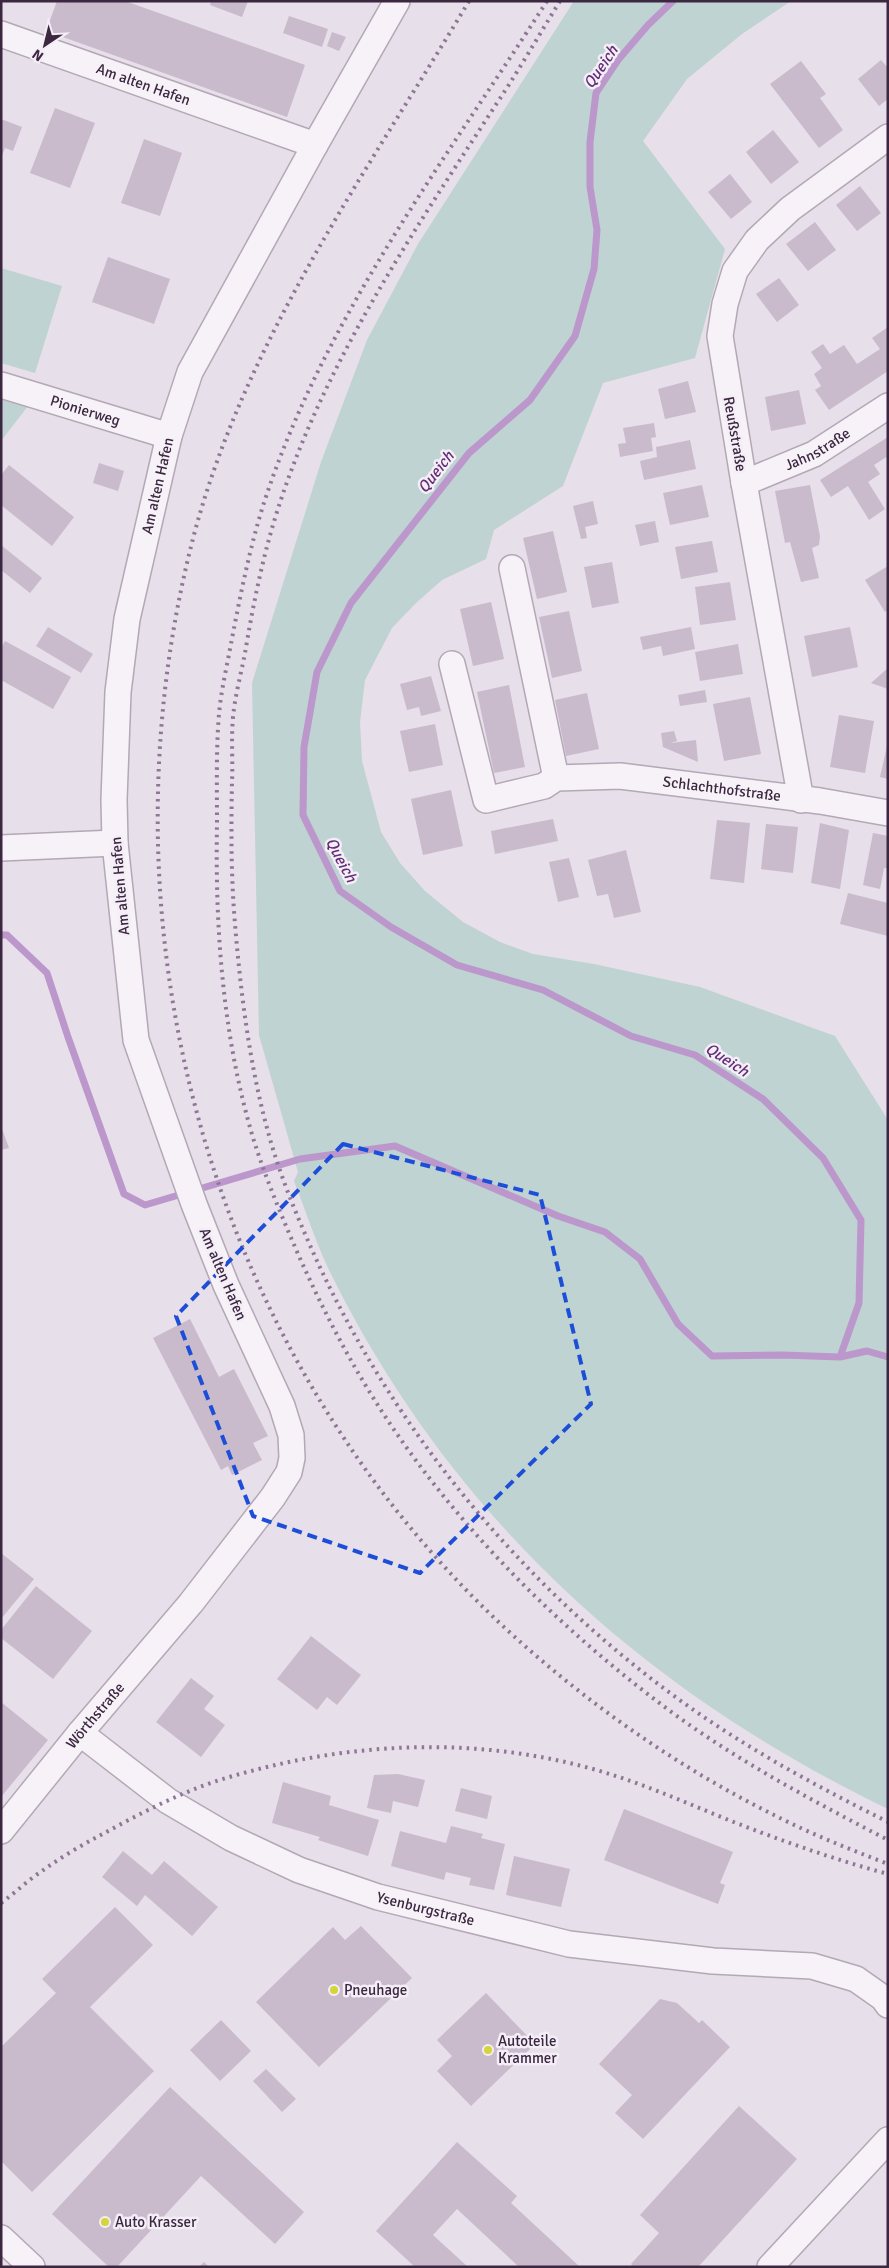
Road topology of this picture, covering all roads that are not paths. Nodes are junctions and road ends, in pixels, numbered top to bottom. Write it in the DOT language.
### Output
graph roads {
  1 [pos="397,1"];
  2 [pos="1,34"];
  3 [pos="888,136"];
  4 [pos="315,145"];
  5 [pos="1,385"];
  6 [pos="888,406"];
  7 [pos="169,436"];
  8 [pos="744,483"];
  9 [pos="512,568"];
  10 [pos="452,664"];
  11 [pos="556,778"];
  12 [pos="801,800"];
  13 [pos="888,813"];
  14 [pos="115,843"];
  15 [pos="1,848"];
  16 [pos="191,1604"];
  17 [pos="80,1734"];
  18 [pos="1,1831"];
  19 [pos="888,2004"];
  20 [pos="888,2140"];
  21 [pos="1,2238"];
  22 [pos="32,2267"];
  23 [pos="770,2267"];
  1 -- 4 [label="street, Am alten Hafen"];
  2 -- 4 [label="street, Am alten Hafen"];
  3 -- 8 [label="street, Reußstraße"];
  4 -- 7 [label="street, Am alten Hafen"];
  5 -- 7 [label="street, Pionierweg"];
  6 -- 8 [label="street, Jahnstraße"];
  7 -- 14 [label="street, Am alten Hafen"];
  8 -- 12 [label="street, Reußstraße"];
  9 -- 11 [label="street"];
  10 -- 11 [label="street, Schlachthofstraße"];
  11 -- 12 [label="street, Schlachthofstraße"];
  12 -- 13 [label="street, Schlachthofstraße"];
  14 -- 15 [label="street"];
  14 -- 16 [label="street, Am alten Hafen"];
  16 -- 17 [label="street, Wörthstraße"];
  17 -- 18 [label="street, Wörthstraße"];
  17 -- 19 [label="street, Ysenburgstraße"];
  20 -- 23 [label="street"];
  21 -- 22 [label="street"];
}
